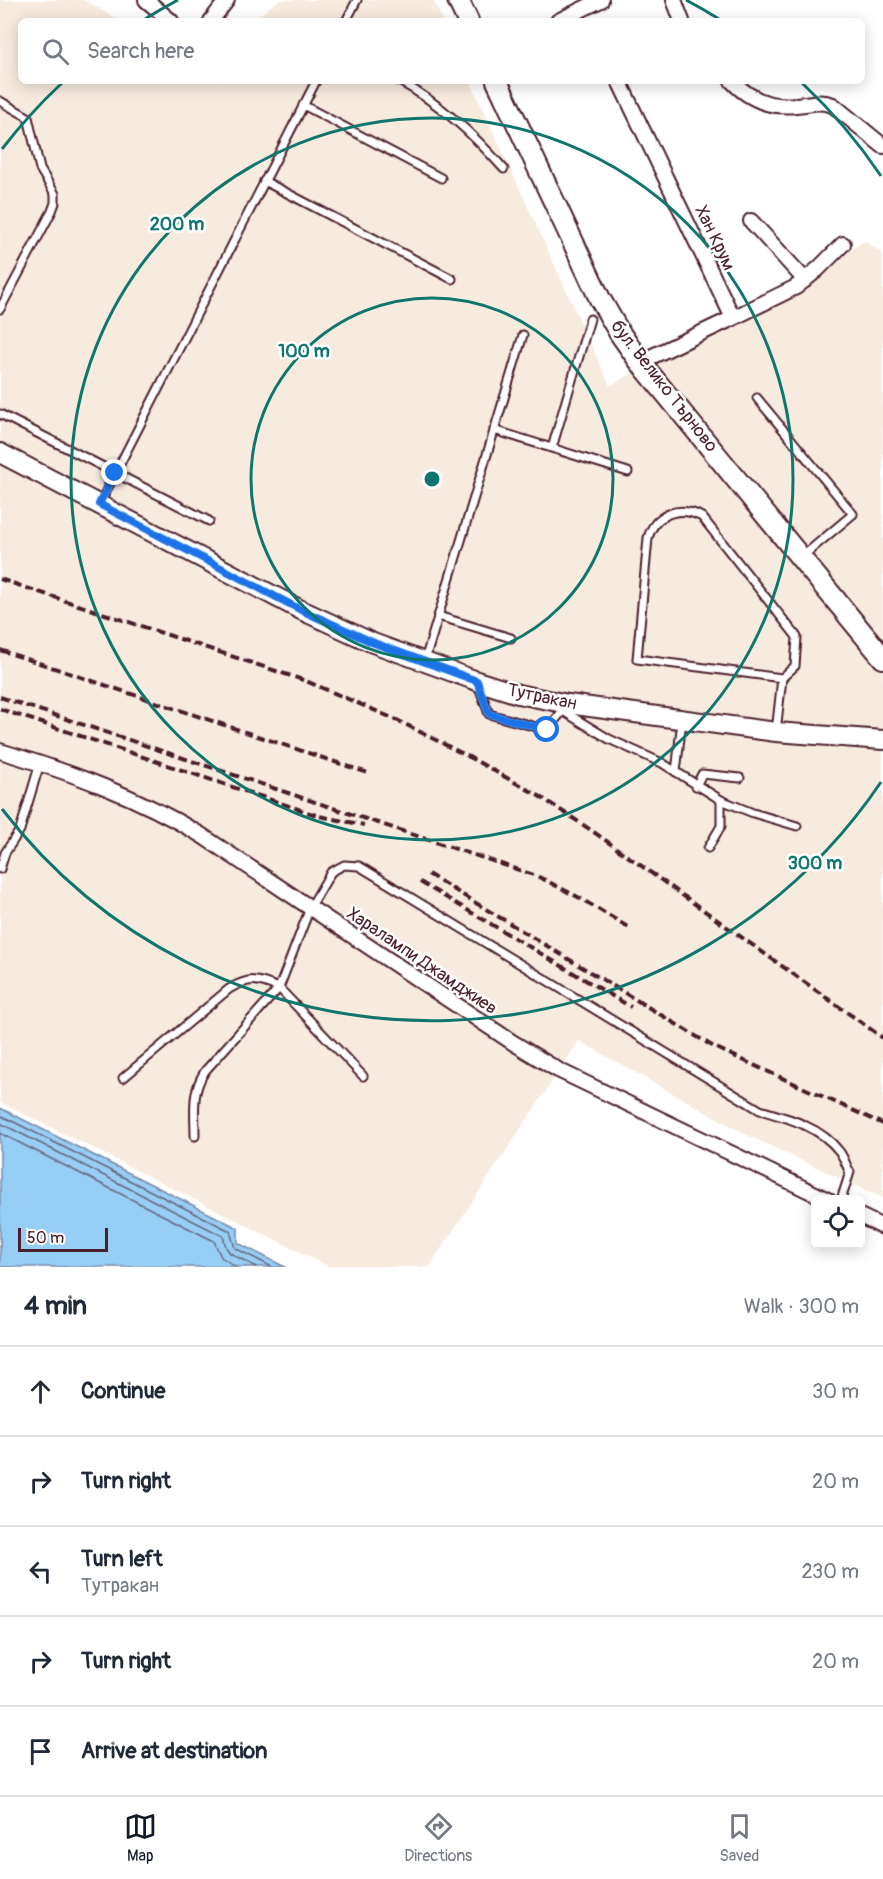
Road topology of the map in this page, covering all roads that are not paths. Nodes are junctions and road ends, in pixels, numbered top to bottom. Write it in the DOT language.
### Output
graph roads {
  1 [pos="146,0"];
  2 [pos="227,0"];
  3 [pos="357,0"];
  4 [pos="458,0"];
  5 [pos="601,0"];
  6 [pos="675,0"];
  7 [pos="582,4"];
  8 [pos="167,18"];
  9 [pos="212,18"];
  10 [pos="348,18"];
  11 [pos="467,18"];
  12 [pos="562,18"];
  13 [pos="589,18"];
  14 [pos="681,18"];
  15 [pos="314,84"];
  16 [pos="404,84"];
  17 [pos="498,84"];
  18 [pos="620,84"];
  19 [pos="735,84"];
  20 [pos="0,101"];
  21 [pos="303,105"];
  22 [pos="883,146"];
  23 [pos="504,169"];
  24 [pos="441,178"];
  25 [pos="264,181"];
  26 [pos="751,221"];
  27 [pos="843,244"];
  28 [pos="452,279"];
  29 [pos="805,280"];
  30 [pos="0,309"];
  31 [pos="733,318"];
  32 [pos="590,319"];
  33 [pos="523,335"];
  34 [pos="640,362"];
  35 [pos="757,398"];
  36 [pos="0,414"];
  37 [pos="494,430"];
  38 [pos="552,448"];
  39 [pos="0,453"];
  40 [pos="628,472"];
  41 [pos="115,473"];
  42 [pos="99,504"];
  43 [pos="210,521"];
  44 [pos="801,557"];
  45 [pos="438,616"];
  46 [pos="511,638"];
  47 [pos="883,658"];
  48 [pos="425,662"];
  49 [pos="782,678"];
  50 [pos="477,681"];
  51 [pos="566,708"];
  52 [pos="682,720"];
  53 [pos="776,732"];
  54 [pos="883,741"];
  55 [pos="0,751"];
  56 [pos="40,763"];
  57 [pos="676,772"];
  58 [pos="740,778"];
  59 [pos="696,786"];
  60 [pos="721,800"];
  61 [pos="797,826"];
  62 [pos="708,848"];
  63 [pos="0,869"];
  64 [pos="310,908"];
  65 [pos="279,987"];
  66 [pos="363,1076"];
  67 [pos="123,1078"];
  68 [pos="195,1136"];
  69 [pos="818,1195"];
  70 [pos="843,1195"];
  71 [pos="865,1218"];
  72 [pos="883,1227"];
  1 -- 8 [label="street"];
  2 -- 9 [label="street"];
  3 -- 10 [label="lane"];
  4 -- 11 [label="main road"];
  5 -- 7 [label="street"];
  6 -- 14 [label="street"];
  7 -- 12 [label="street"];
  7 -- 13 [label="street"];
  15 -- 21 [label="lane"];
  16 -- 23 [label="lane"];
  17 -- 34 [label="main road, бул. Велико Търново"];
  18 -- 31 [label="street, Хан Крум"];
  19 -- 22 [label="street"];
  20 -- 30 [label="lane"];
  21 -- 24 [label="lane"];
  21 -- 25 [label="lane"];
  25 -- 28 [label="lane"];
  25 -- 41 [label="lane"];
  26 -- 29 [label="street"];
  27 -- 29 [label="street"];
  29 -- 31 [label="street"];
  31 -- 34 [label="street"];
  32 -- 38 [label="lane"];
  33 -- 37 [label="lane"];
  34 -- 44 [label="main road, бул. Велико Търново"];
  35 -- 44 [label="lane"];
  36 -- 41 [label="lane"];
  37 -- 38 [label="lane"];
  37 -- 45 [label="lane"];
  38 -- 40 [label="lane"];
  39 -- 42 [label="street, Тутракан"];
  41 -- 42 [label="lane"];
  41 -- 43 [label="lane"];
  42 -- 48 [label="street, Тутракан"];
  44 -- 47 [label="main road, бул. Велико Търново"];
  45 -- 46 [label="lane"];
  45 -- 48 [label="lane"];
  48 -- 50 [label="street, Тутракан"];
  49 -- 49 [label="lane"];
  49 -- 53 [label="lane"];
  50 -- 51 [label="street, Тутракан"];
  50 -- 51 [label="lane"];
  51 -- 52 [label="street, Тутракан"];
  51 -- 57 [label="lane"];
  52 -- 53 [label="street, Тутракан"];
  52 -- 57 [label="lane"];
  53 -- 54 [label="street, Тутракан"];
  55 -- 56 [label="street, Харалампи Джамджиев"];
  56 -- 63 [label="lane"];
  56 -- 64 [label="street, Харалампи Джамджиев"];
  57 -- 59 [label="lane"];
  58 -- 59 [label="lane"];
  59 -- 60 [label="lane"];
  60 -- 61 [label="lane"];
  60 -- 62 [label="lane"];
  64 -- 65 [label="lane"];
  64 -- 69 [label="street, Харалампи Джамджиев"];
  64 -- 70 [label="lane"];
  65 -- 66 [label="lane"];
  65 -- 67 [label="lane"];
  65 -- 68 [label="lane"];
  71 -- 72 [label="street"];
}
